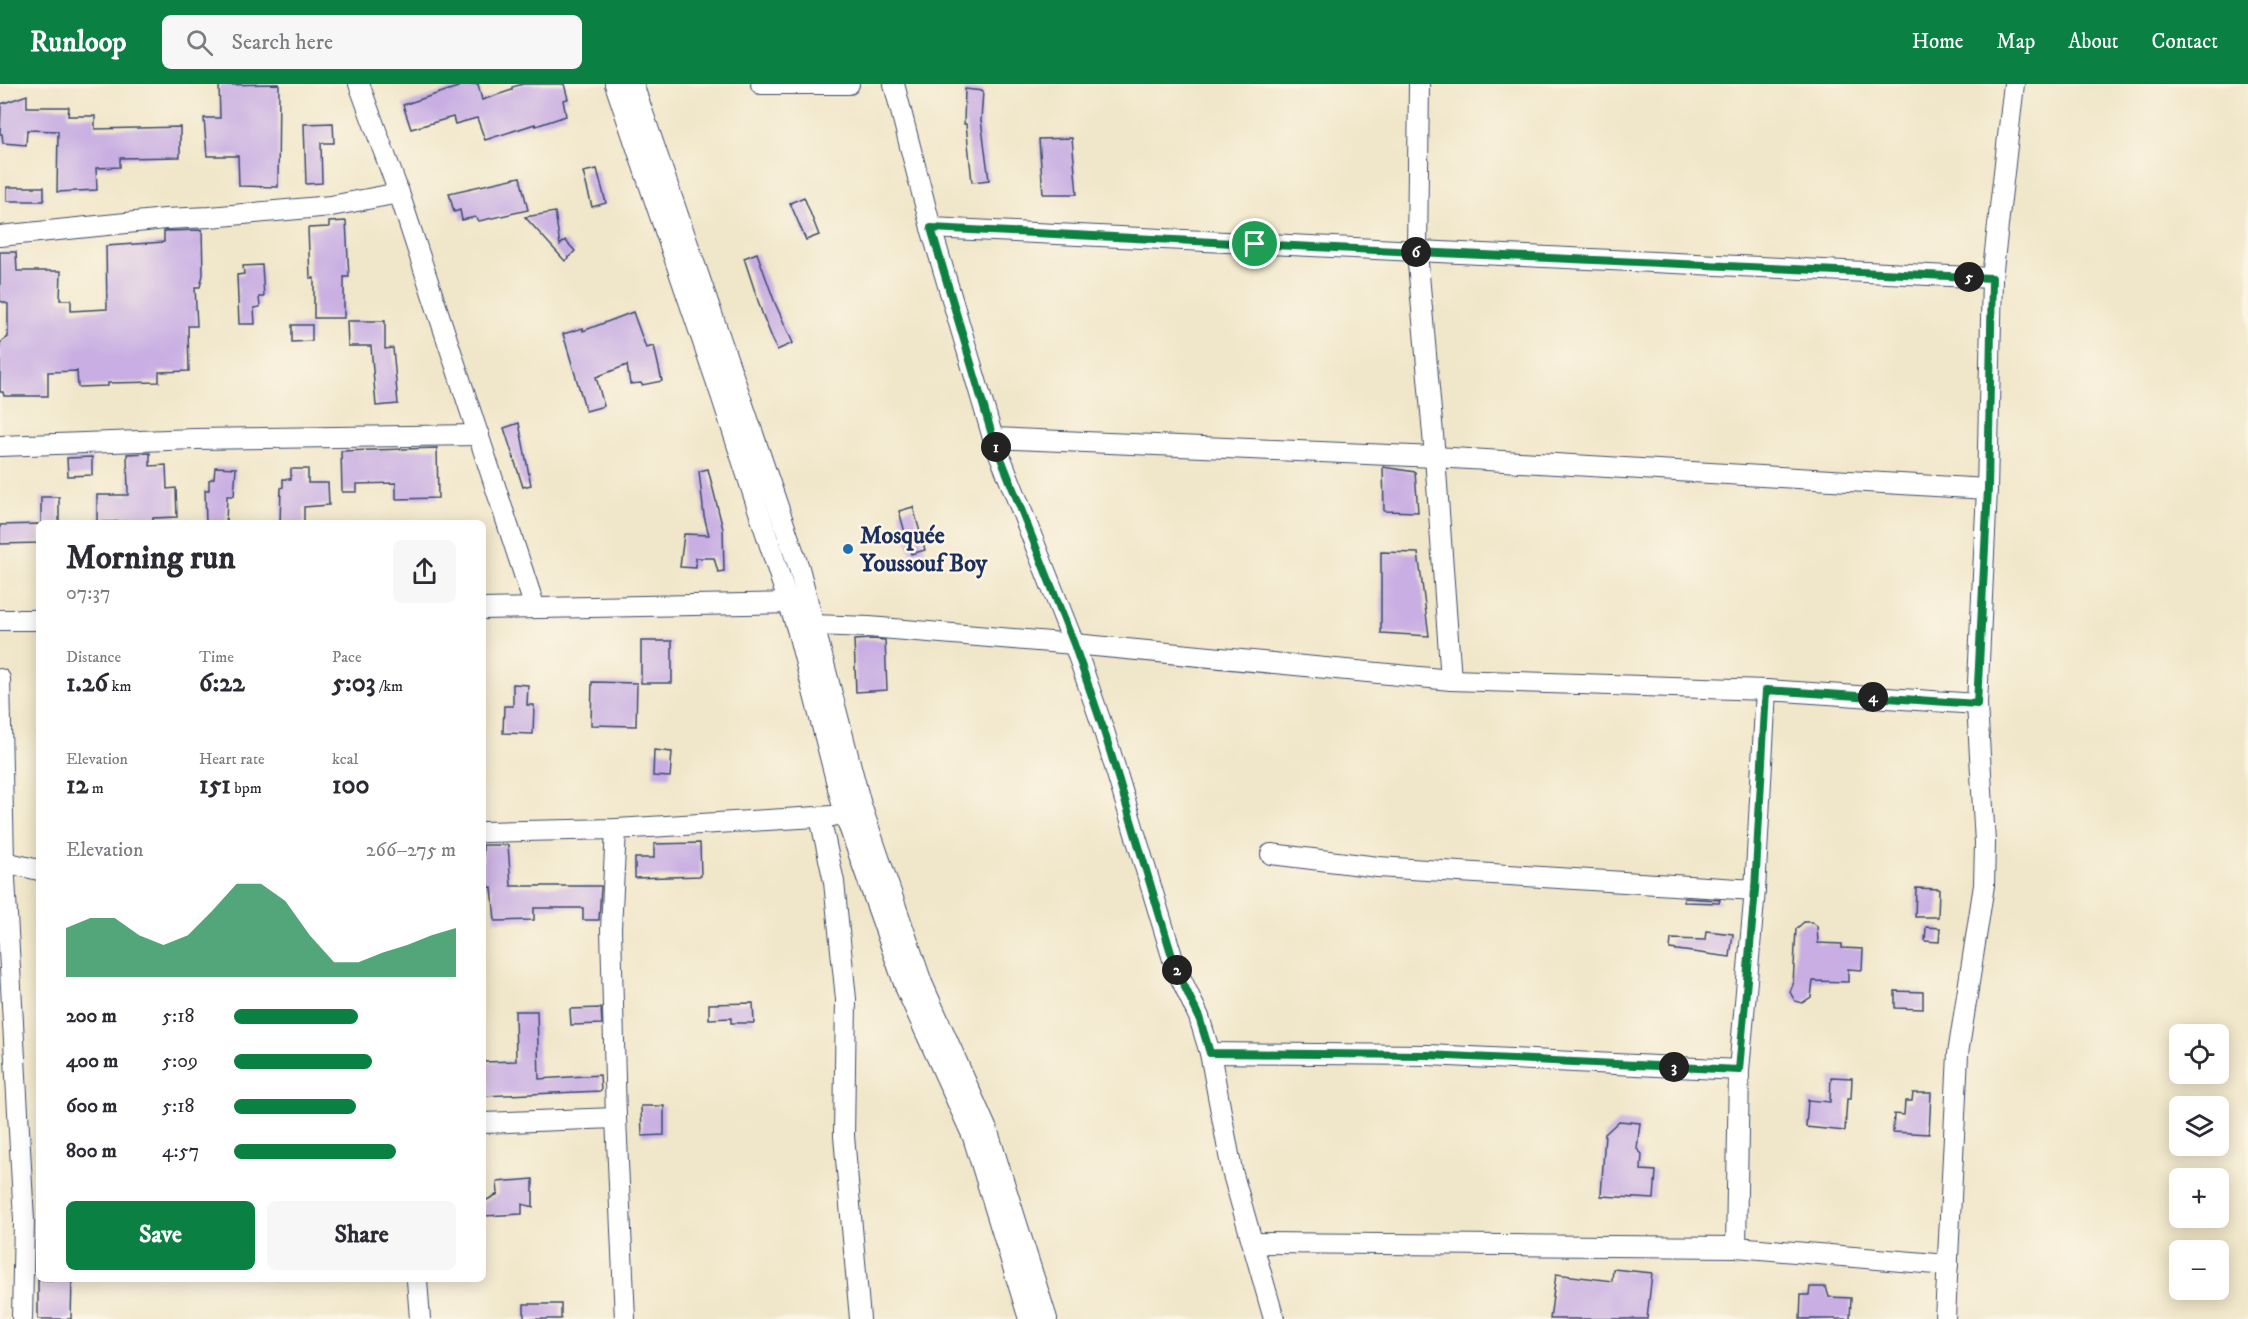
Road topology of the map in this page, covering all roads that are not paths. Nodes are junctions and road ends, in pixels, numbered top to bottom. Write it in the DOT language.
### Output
graph roads {
  1 [pos="359,84"];
  2 [pos="615,84"];
  3 [pos="633,84"];
  4 [pos="761,84"];
  5 [pos="849,84"];
  6 [pos="894,84"];
  7 [pos="1419,84"];
  8 [pos="2014,84"];
  9 [pos="399,193"];
  10 [pos="931,228"];
  11 [pos="0,236"];
  12 [pos="1417,252"];
  13 [pos="1992,278"];
  14 [pos="479,435"];
  15 [pos="993,438"];
  16 [pos="0,446"];
  17 [pos="1435,458"];
  18 [pos="1988,489"];
  19 [pos="798,603"];
  20 [pos="535,608"];
  21 [pos="486,609"];
  22 [pos="0,620"];
  23 [pos="36,620"];
  24 [pos="813,625"];
  25 [pos="1074,644"];
  26 [pos="0,679"];
  27 [pos="1451,680"];
  28 [pos="1766,690"];
  29 [pos="1977,704"];
  30 [pos="845,815"];
  31 [pos="820,817"];
  32 [pos="616,829"];
  33 [pos="486,832"];
  34 [pos="1271,854"];
  35 [pos="2,861"];
  36 [pos="36,869"];
  37 [pos="1755,890"];
  38 [pos="1210,1053"];
  39 [pos="1739,1070"];
  40 [pos="616,1118"];
  41 [pos="486,1123"];
  42 [pos="1253,1244"];
  43 [pos="1736,1247"];
  44 [pos="1948,1265"];
  45 [pos="417,1282"];
  46 [pos="22,1319"];
  47 [pos="420,1319"];
  48 [pos="625,1319"];
  49 [pos="860,1319"];
  50 [pos="1029,1319"];
  51 [pos="1047,1319"];
  52 [pos="1274,1319"];
  53 [pos="1946,1319"];
  1 -- 9 [label="street"];
  2 -- 19 [label="street"];
  3 -- 19 [label="street"];
  4 -- 5 [label="street"];
  6 -- 10 [label="street"];
  7 -- 12 [label="street"];
  8 -- 13 [label="street"];
  9 -- 11 [label="street"];
  9 -- 14 [label="street"];
  10 -- 12 [label="street"];
  10 -- 15 [label="street"];
  12 -- 13 [label="street"];
  12 -- 17 [label="street"];
  13 -- 18 [label="street"];
  14 -- 16 [label="street"];
  14 -- 20 [label="street"];
  15 -- 17 [label="street"];
  15 -- 25 [label="street"];
  17 -- 18 [label="street"];
  17 -- 27 [label="street"];
  18 -- 29 [label="street"];
  19 -- 20 [label="street"];
  19 -- 24 [label="street"];
  19 -- 30 [label="street"];
  20 -- 21 [label="street"];
  22 -- 23 [label="street"];
  24 -- 25 [label="street"];
  24 -- 51 [label="street"];
  25 -- 27 [label="street"];
  25 -- 38 [label="street"];
  26 -- 35 [label="street"];
  27 -- 28 [label="street"];
  28 -- 29 [label="street"];
  28 -- 37 [label="street"];
  29 -- 44 [label="street"];
  30 -- 31 [label="street"];
  30 -- 50 [label="street"];
  31 -- 32 [label="street"];
  31 -- 49 [label="street"];
  32 -- 33 [label="street"];
  32 -- 40 [label="street"];
  34 -- 37 [label="street"];
  35 -- 36 [label="street"];
  35 -- 46 [label="street"];
  37 -- 39 [label="street"];
  38 -- 39 [label="street"];
  38 -- 42 [label="street"];
  39 -- 43 [label="street"];
  40 -- 41 [label="street"];
  40 -- 48 [label="street"];
  42 -- 43 [label="street"];
  42 -- 52 [label="street"];
  43 -- 44 [label="street"];
  44 -- 53 [label="street"];
  45 -- 47 [label="street"];
}
